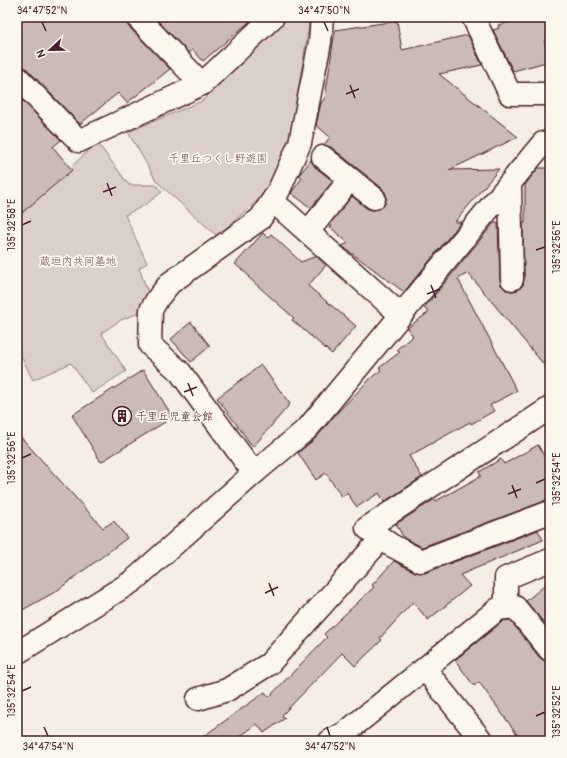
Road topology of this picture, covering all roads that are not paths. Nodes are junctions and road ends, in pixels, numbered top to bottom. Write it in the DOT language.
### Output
graph roads {
  1 [pos="137,17"];
  2 [pos="273,17"];
  3 [pos="322,17"];
  4 [pos="473,17"];
  5 [pos="17,77"];
  6 [pos="202,84"];
  7 [pos="550,94"];
  8 [pos="550,142"];
  9 [pos="323,157"];
  10 [pos="350,179"];
  11 [pos="510,184"];
  12 [pos="374,198"];
  13 [pos="282,210"];
  14 [pos="308,232"];
  15 [pos="512,279"];
  16 [pos="401,315"];
  17 [pos="550,408"];
  18 [pos="254,473"];
  19 [pos="550,512"];
  20 [pos="381,539"];
  21 [pos="550,560"];
  22 [pos="506,608"];
  23 [pos="550,650"];
  24 [pos="17,653"];
  25 [pos="425,669"];
  26 [pos="198,700"];
  27 [pos="330,741"];
  28 [pos="482,741"];
  1 -- 6 [label="street"];
  2 -- 6 [label="street"];
  3 -- 18 [label="street"];
  4 -- 7 [label="street"];
  5 -- 6 [label="street"];
  8 -- 11 [label="street"];
  9 -- 10 [label="street"];
  10 -- 12 [label="street"];
  10 -- 14 [label="street"];
  11 -- 15 [label="street"];
  11 -- 16 [label="street"];
  13 -- 14 [label="street"];
  14 -- 16 [label="street"];
  16 -- 18 [label="street"];
  17 -- 20 [label="street"];
  18 -- 24 [label="street"];
  19 -- 20 [label="street"];
  20 -- 26 [label="street"];
  21 -- 22 [label="street"];
  22 -- 23 [label="street"];
  22 -- 25 [label="street"];
  25 -- 27 [label="street"];
  25 -- 28 [label="street"];
}
